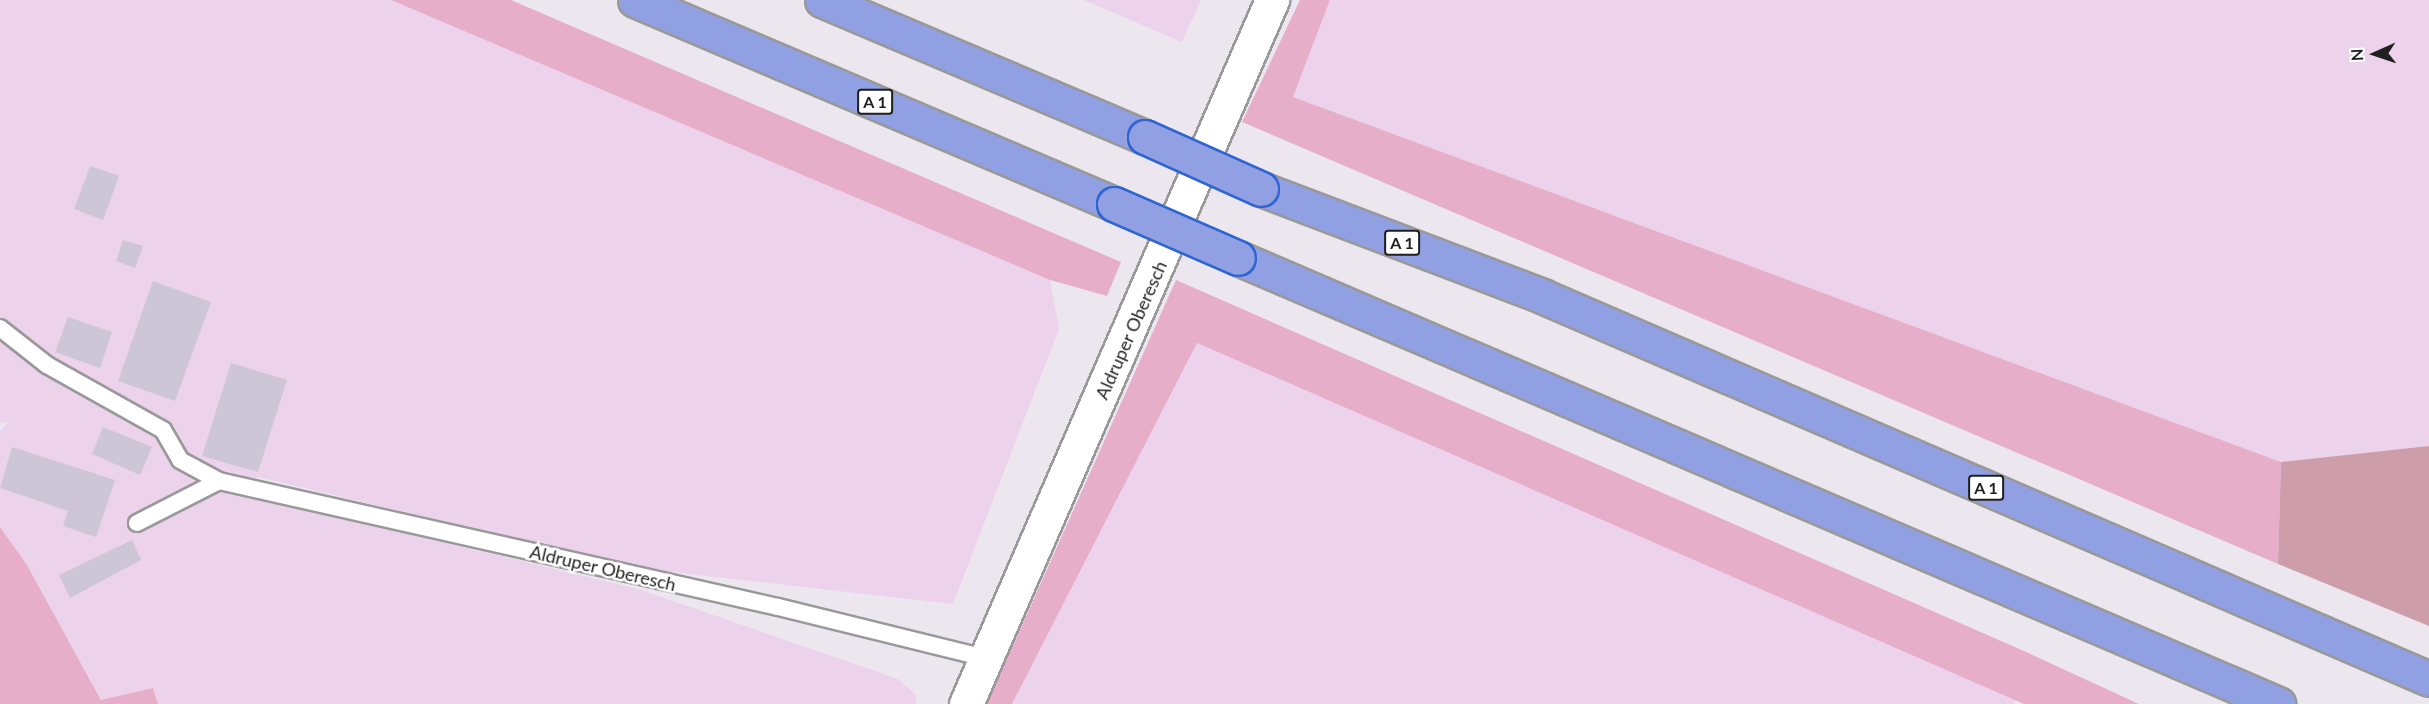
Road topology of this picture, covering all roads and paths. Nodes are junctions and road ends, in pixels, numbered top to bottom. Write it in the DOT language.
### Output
graph roads {
  1 [pos="636,0"];
  2 [pos="822,0"];
  3 [pos="1272,0"];
  4 [pos="0,328"];
  5 [pos="219,481"];
  6 [pos="136,523"];
  7 [pos="986,658"];
  8 [pos="2429,679"];
  9 [pos="966,704"];
  10 [pos="2278,704"];
  1 -- 10 [label="highway, A 1, bridge"];
  2 -- 8 [label="highway, A 1, bridge"];
  3 -- 7 [label="street, Aldruper Oberesch"];
  4 -- 5 [label="lane, Aldruper Oberesch"];
  5 -- 6 [label="lane"];
  5 -- 7 [label="lane, Aldruper Oberesch"];
  7 -- 9 [label="street, Aldruper Oberesch"];
}
